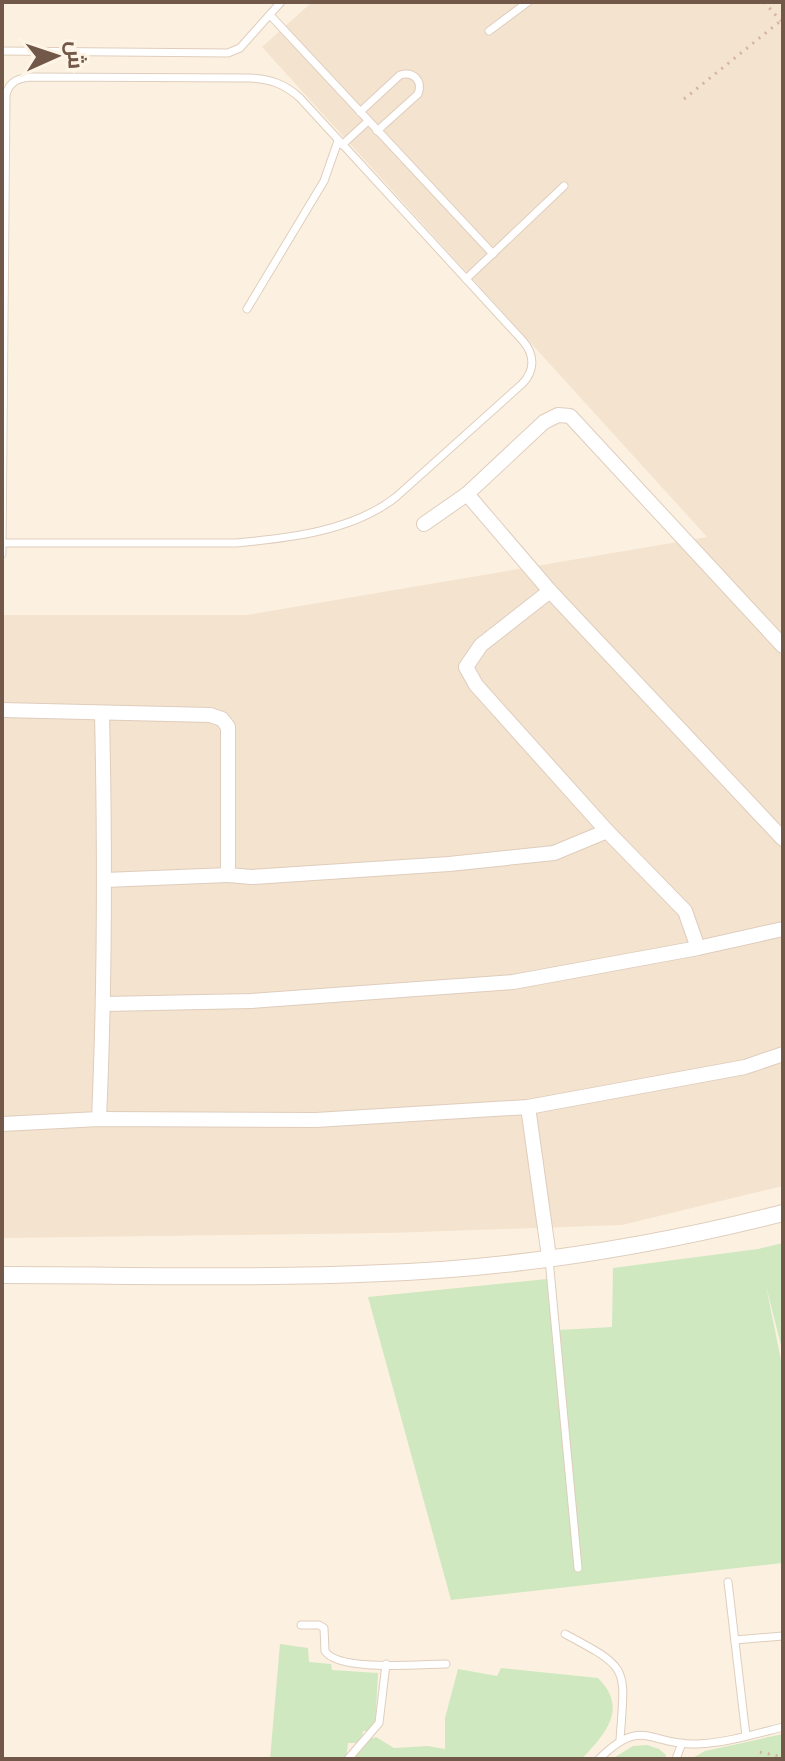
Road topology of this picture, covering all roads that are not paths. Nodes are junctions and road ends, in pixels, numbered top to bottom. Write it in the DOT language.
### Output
graph roads {
  1 [pos="281,2"];
  2 [pos="528,2"];
  3 [pos="270,15"];
  4 [pos="489,31"];
  5 [pos="2,51"];
  6 [pos="360,112"];
  7 [pos="368,121"];
  8 [pos="377,131"];
  9 [pos="340,143"];
  10 [pos="564,186"];
  11 [pos="493,254"];
  12 [pos="466,279"];
  13 [pos="247,309"];
  14 [pos="467,494"];
  15 [pos="424,524"];
  16 [pos="2,543"];
  17 [pos="2,554"];
  18 [pos="550,591"];
  19 [pos="783,646"];
  20 [pos="2,710"];
  21 [pos="102,713"];
  22 [pos="607,831"];
  23 [pos="783,839"];
  24 [pos="228,875"];
  25 [pos="105,880"];
  26 [pos="783,929"];
  27 [pos="698,948"];
  28 [pos="104,1004"];
  29 [pos="783,1054"];
  30 [pos="528,1107"];
  31 [pos="99,1119"];
  32 [pos="2,1124"];
  33 [pos="783,1213"];
  34 [pos="549,1257"];
  35 [pos="2,1275"];
  36 [pos="578,1568"];
  37 [pos="728,1582"];
  38 [pos="301,1625"];
  39 [pos="565,1634"];
  40 [pos="783,1636"];
  41 [pos="735,1640"];
  42 [pos="386,1664"];
  43 [pos="446,1664"];
  44 [pos="783,1727"];
  45 [pos="746,1736"];
  46 [pos="620,1740"];
  47 [pos="682,1743"];
  48 [pos="348,1759"];
  49 [pos="599,1759"];
  50 [pos="676,1759"];
  1 -- 3 [label="lane"];
  2 -- 4 [label="lane"];
  3 -- 5 [label="lane"];
  3 -- 6 [label="lane"];
  6 -- 7 [label="lane"];
  6 -- 8 [label="lane"];
  7 -- 8 [label="lane"];
  7 -- 9 [label="lane"];
  8 -- 11 [label="lane"];
  9 -- 12 [label="lane"];
  9 -- 13 [label="lane"];
  9 -- 16 [label="lane"];
  10 -- 11 [label="lane"];
  11 -- 12 [label="lane"];
  12 -- 16 [label="lane"];
  14 -- 15 [label="street"];
  14 -- 18 [label="street"];
  14 -- 19 [label="street"];
  16 -- 17 [label="lane"];
  18 -- 22 [label="street"];
  18 -- 23 [label="street"];
  20 -- 21 [label="street"];
  21 -- 24 [label="street"];
  21 -- 25 [label="street"];
  22 -- 24 [label="street"];
  22 -- 27 [label="street"];
  24 -- 25 [label="street"];
  25 -- 28 [label="street"];
  26 -- 27 [label="street"];
  27 -- 28 [label="street"];
  28 -- 31 [label="street"];
  29 -- 30 [label="street"];
  30 -- 31 [label="street"];
  30 -- 34 [label="street"];
  31 -- 32 [label="street"];
  33 -- 34 [label="street"];
  34 -- 35 [label="street"];
  34 -- 36 [label="lane"];
  37 -- 41 [label="lane"];
  38 -- 42 [label="lane"];
  39 -- 46 [label="lane"];
  40 -- 41 [label="lane"];
  41 -- 45 [label="lane"];
  42 -- 43 [label="lane"];
  42 -- 48 [label="lane"];
  44 -- 45 [label="lane"];
  45 -- 47 [label="lane"];
  46 -- 47 [label="lane"];
  46 -- 49 [label="lane"];
  47 -- 50 [label="lane"];
}
